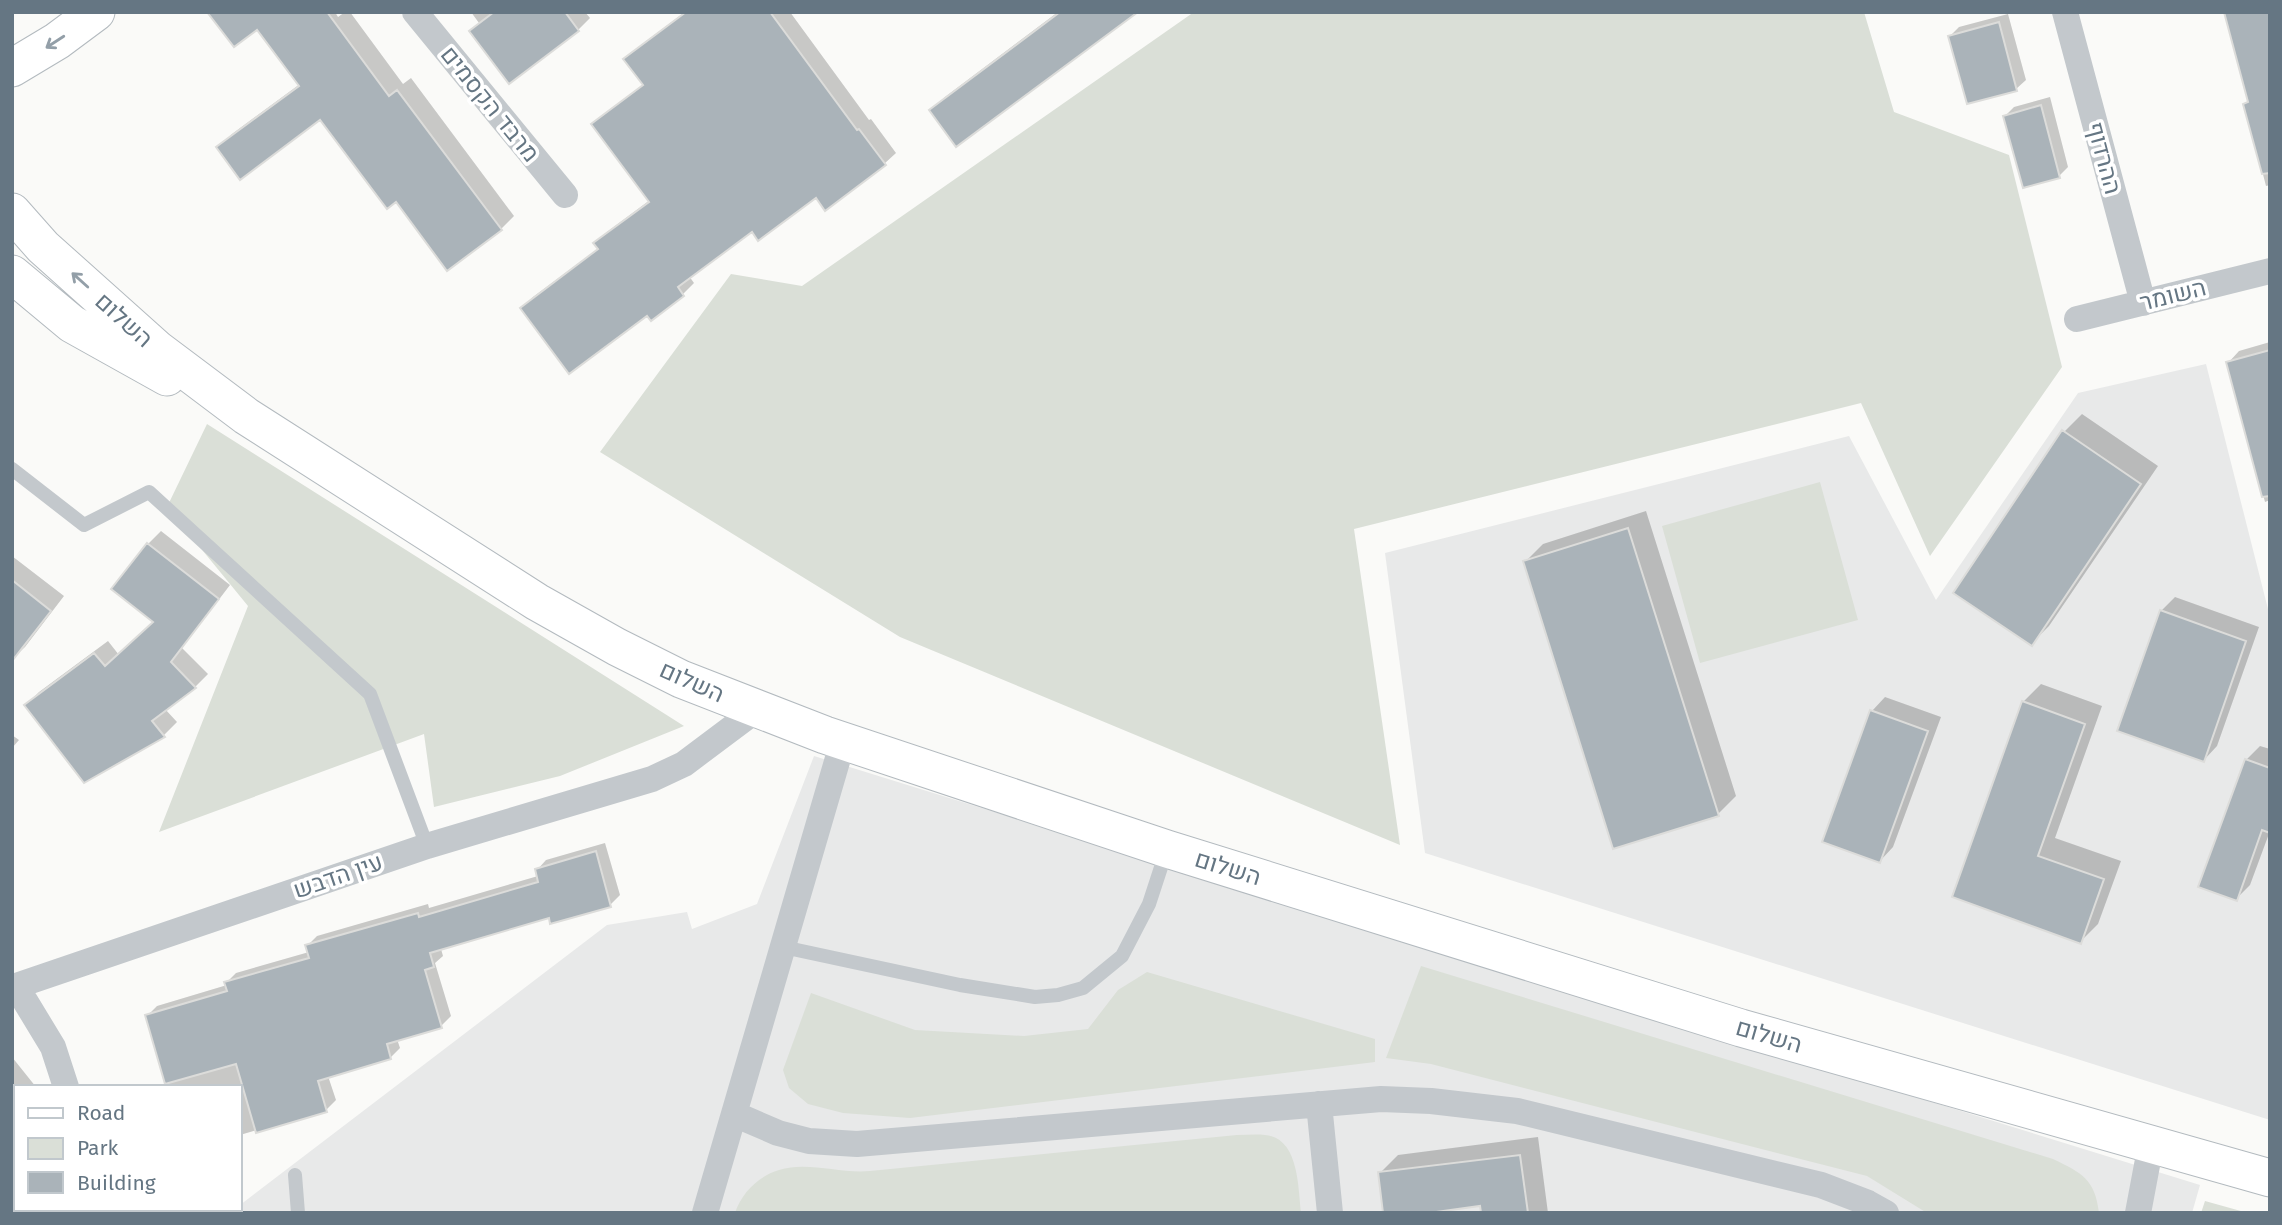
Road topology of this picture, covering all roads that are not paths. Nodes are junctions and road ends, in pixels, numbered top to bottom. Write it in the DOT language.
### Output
graph roads {
  1 [pos="96,12"];
  2 [pos="415,12"];
  3 [pos="2065,12"];
  4 [pos="12,68"];
  5 [pos="565,195"];
  6 [pos="12,212"];
  7 [pos="2270,271"];
  8 [pos="12,274"];
  9 [pos="2143,303"];
  10 [pos="2077,319"];
  11 [pos="246,416"];
  12 [pos="12,469"];
  13 [pos="756,710"];
  14 [pos="843,741"];
  15 [pos="427,846"];
  16 [pos="1167,849"];
  17 [pos="783,947"];
  18 [pos="14,986"];
  19 [pos="64,1085"];
  20 [pos="1319,1104"];
  21 [pos="734,1114"];
  22 [pos="2151,1144"];
  23 [pos="295,1175"];
  24 [pos="2270,1178"];
  25 [pos="298,1213"];
  26 [pos="705,1213"];
  27 [pos="1330,1213"];
  28 [pos="1886,1213"];
  29 [pos="2138,1213"];
  1 -- 4 [label="street, one-way"];
  2 -- 5 [label="street, מרבד הקסמים"];
  3 -- 9 [label="street, ההרדוף"];
  11 -- 6 [label="street, השלום, one-way"];
  7 -- 9 [label="street, השומר"];
  8 -- 11 [label="street, השלום"];
  9 -- 10 [label="street, השומר"];
  11 -- 13 [label="street, השלום"];
  12 -- 15 [label="lane"];
  13 -- 14 [label="street, השלום"];
  13 -- 15 [label="street, עין הדבש"];
  14 -- 16 [label="street, השלום"];
  14 -- 17 [label="street"];
  15 -- 18 [label="street, עין הדבש"];
  16 -- 17 [label="lane"];
  16 -- 22 [label="street, השלום"];
  17 -- 21 [label="street"];
  18 -- 19 [label="street, עין הדבש"];
  20 -- 21 [label="street"];
  20 -- 27 [label="street"];
  20 -- 28 [label="street"];
  21 -- 26 [label="street"];
  22 -- 24 [label="street, השלום"];
  22 -- 29 [label="street"];
  23 -- 25 [label="lane"];
}
